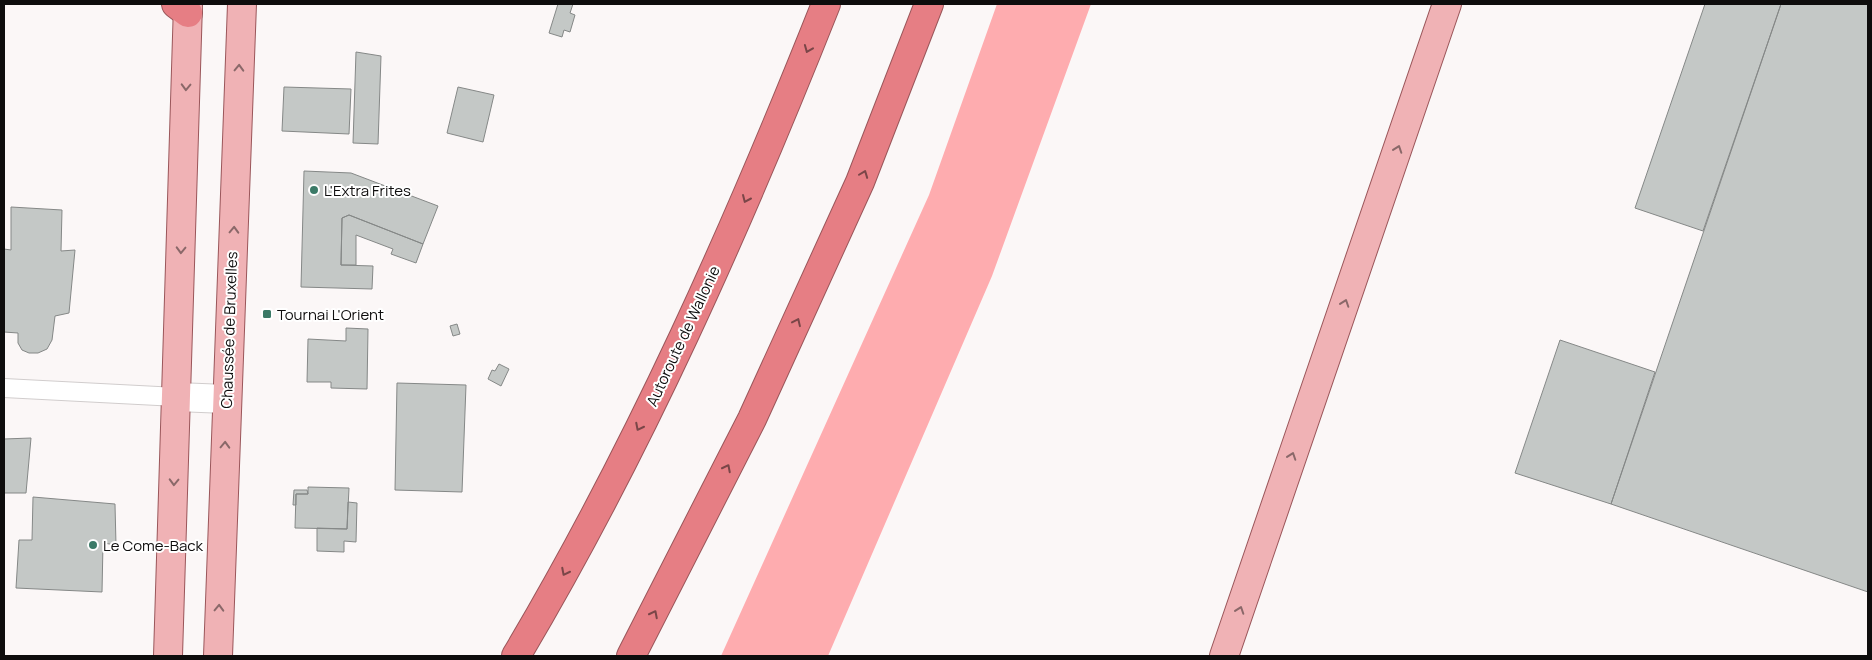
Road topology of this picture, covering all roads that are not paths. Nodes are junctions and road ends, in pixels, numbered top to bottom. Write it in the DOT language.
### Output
graph roads {
  1 [pos="242,4"];
  2 [pos="826,4"];
  3 [pos="929,4"];
  4 [pos="1447,4"];
  5 [pos="184,7"];
  6 [pos="4,388"];
  7 [pos="177,397"];
  8 [pos="226,399"];
  9 [pos="168,656"];
  10 [pos="218,656"];
  11 [pos="516,656"];
  12 [pos="631,656"];
  13 [pos="1224,656"];
  8 -- 1 [label="main road, Chaussée de Bruxelles, one-way"];
  2 -- 11 [label="highway, Autoroute de Wallonie, one-way"];
  12 -- 3 [label="highway, one-way"];
  13 -- 4 [label="main road, one-way"];
  5 -- 7 [label="main road, one-way"];
  6 -- 7 [label="lane"];
  7 -- 8 [label="street"];
  7 -- 9 [label="main road, one-way"];
  10 -- 8 [label="main road, Chaussée de Bruxelles, one-way"];
}
